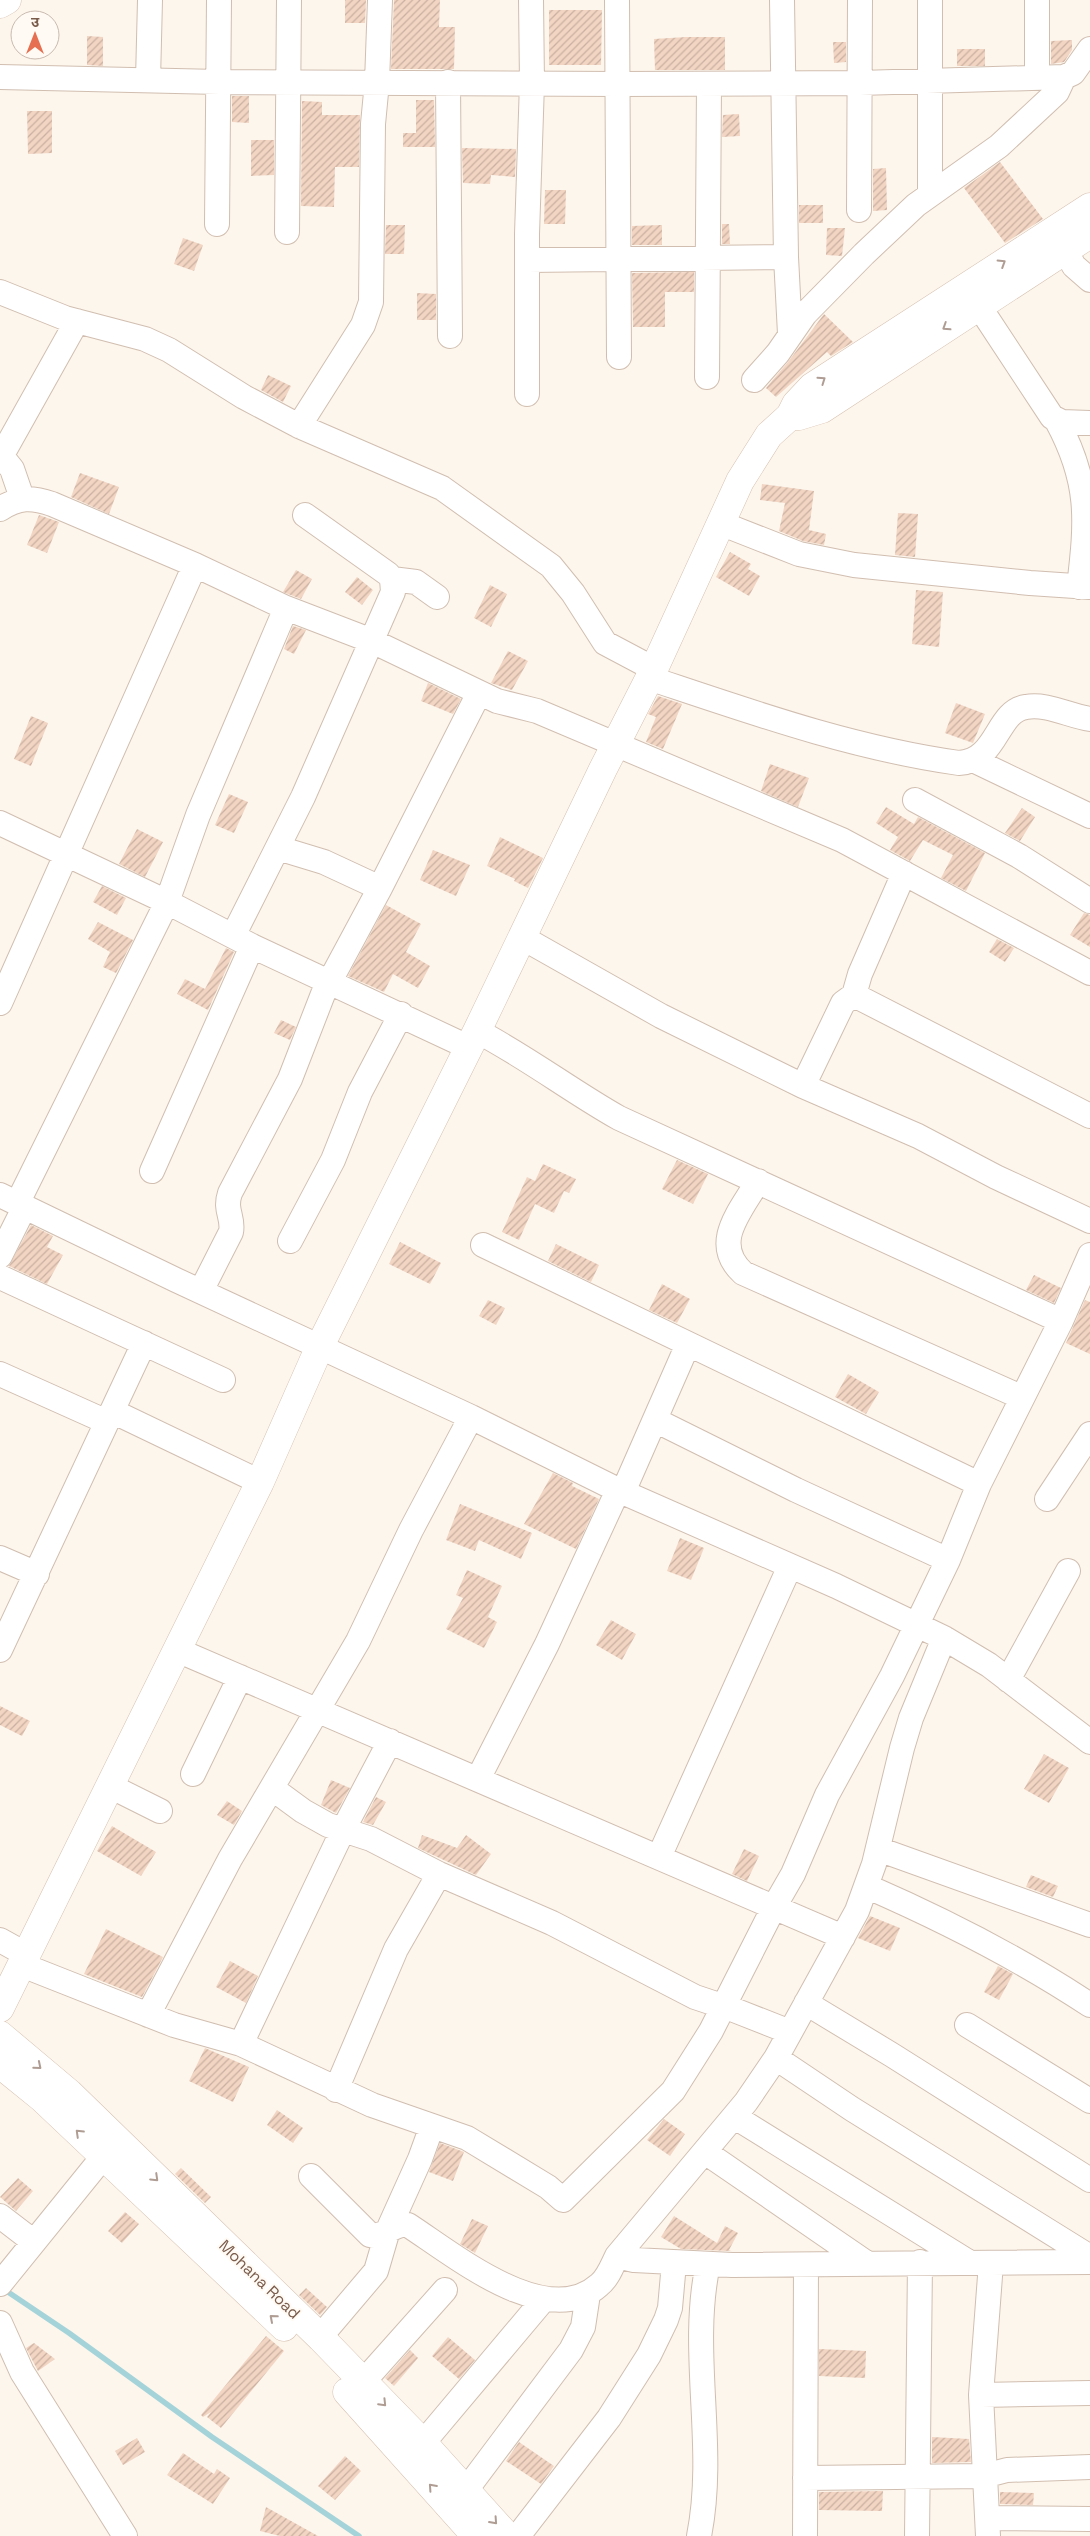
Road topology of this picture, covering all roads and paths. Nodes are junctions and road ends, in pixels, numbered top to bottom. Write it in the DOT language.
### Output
graph roads {
  1 [pos="7,0"];
  2 [pos="150,0"];
  3 [pos="219,0"];
  4 [pos="288,0"];
  5 [pos="380,0"];
  6 [pos="531,0"];
  7 [pos="617,0"];
  8 [pos="782,0"];
  9 [pos="860,0"];
  10 [pos="930,0"];
  11 [pos="1037,0"];
  12 [pos="0,4"];
  13 [pos="1090,49"];
  14 [pos="0,77"];
  15 [pos="1064,77"];
  16 [pos="1036,78"];
  17 [pos="148,80"];
  18 [pos="219,82"];
  19 [pos="289,82"];
  20 [pos="377,82"];
  21 [pos="448,82"];
  22 [pos="930,82"];
  23 [pos="860,83"];
  24 [pos="532,84"];
  25 [pos="619,84"];
  26 [pos="709,84"];
  27 [pos="783,84"];
  28 [pos="930,194"];
  29 [pos="1090,207"];
  30 [pos="859,210"];
  31 [pos="217,224"];
  32 [pos="287,232"];
  33 [pos="1090,234"];
  34 [pos="1065,250"];
  35 [pos="786,257"];
  36 [pos="620,258"];
  37 [pos="708,258"];
  38 [pos="528,260"];
  39 [pos="1090,280"];
  40 [pos="0,292"];
  41 [pos="973,296"];
  42 [pos="76,321"];
  43 [pos="790,334"];
  44 [pos="450,336"];
  45 [pos="619,357"];
  46 [pos="707,377"];
  47 [pos="754,380"];
  48 [pos="527,394"];
  49 [pos="1057,421"];
  50 [pos="1090,423"];
  51 [pos="299,426"];
  52 [pos="1,455"];
  53 [pos="22,498"];
  54 [pos="1087,502"];
  55 [pos="0,508"];
  56 [pos="305,515"];
  57 [pos="720,523"];
  58 [pos="196,565"];
  59 [pos="392,580"];
  60 [pos="1084,587"];
  61 [pos="437,597"];
  62 [pos="286,608"];
  63 [pos="372,640"];
  64 [pos="652,674"];
  65 [pos="479,692"];
  66 [pos="1090,719"];
  67 [pos="616,743"];
  68 [pos="973,760"];
  69 [pos="915,800"];
  70 [pos="1090,816"];
  71 [pos="0,823"];
  72 [pos="278,848"];
  73 [pos="68,855"];
  74 [pos="904,872"];
  75 [pos="380,888"];
  76 [pos="1090,901"];
  77 [pos="167,902"];
  78 [pos="523,938"];
  79 [pos="242,941"];
  80 [pos="1090,973"];
  81 [pos="330,981"];
  82 [pos="3,988"];
  83 [pos="854,995"];
  84 [pos="401,1014"];
  85 [pos="473,1039"];
  86 [pos="803,1086"];
  87 [pos="1090,1116"];
  88 [pos="152,1171"];
  89 [pos="758,1181"];
  90 [pos="14,1202"];
  91 [pos="1090,1221"];
  92 [pos="290,1240"];
  93 [pos="483,1245"];
  94 [pos="0,1256"];
  95 [pos="1090,1256"];
  96 [pos="0,1278"];
  97 [pos="201,1291"];
  98 [pos="1061,1321"];
  99 [pos="144,1343"];
  100 [pos="688,1344"];
  101 [pos="320,1346"];
  102 [pos="0,1374"];
  103 [pos="223,1380"];
  104 [pos="1021,1397"];
  105 [pos="109,1417"];
  106 [pos="471,1417"];
  107 [pos="656,1420"];
  108 [pos="1090,1434"];
  109 [pos="260,1482"];
  110 [pos="979,1484"];
  111 [pos="620,1491"];
  112 [pos="1047,1499"];
  113 [pos="0,1558"];
  114 [pos="948,1560"];
  115 [pos="790,1566"];
  116 [pos="1068,1571"];
  117 [pos="37,1574"];
  118 [pos="916,1625"];
  119 [pos="944,1638"];
  120 [pos="0,1650"];
  121 [pos="177,1650"];
  122 [pos="240,1677"];
  123 [pos="1008,1680"];
  124 [pos="317,1710"];
  125 [pos="390,1741"];
  126 [pos="1090,1742"];
  127 [pos="194,1774"];
  128 [pos="478,1779"];
  129 [pos="110,1786"];
  130 [pos="273,1789"];
  131 [pos="160,1811"];
  132 [pos="343,1830"];
  133 [pos="878,1849"];
  134 [pos="659,1857"];
  135 [pos="439,1874"];
  136 [pos="866,1886"];
  137 [pos="774,1907"];
  138 [pos="1090,1925"];
  139 [pos="843,1937"];
  140 [pos="0,1940"];
  141 [pos="25,1960"];
  142 [pos="806,2004"];
  143 [pos="1090,2005"];
  144 [pos="722,2006"];
  145 [pos="0,2008"];
  146 [pos="148,2015"];
  147 [pos="967,2025"];
  148 [pos="790,2032"];
  149 [pos="0,2035"];
  150 [pos="241,2044"];
  151 [pos="776,2058"];
  152 [pos="0,2064"];
  153 [pos="336,2090"];
  154 [pos="1090,2101"];
  155 [pos="736,2117"];
  156 [pos="432,2126"];
  157 [pos="110,2149"];
  158 [pos="706,2152"];
  159 [pos="311,2176"];
  160 [pos="1090,2180"];
  161 [pos="0,2216"];
  162 [pos="388,2230"];
  163 [pos="34,2242"];
  164 [pos="617,2256"];
  165 [pos="1090,2257"];
  166 [pos="967,2261"];
  167 [pos="865,2262"];
  168 [pos="920,2262"];
  169 [pos="1090,2262"];
  170 [pos="674,2263"];
  171 [pos="991,2263"];
  172 [pos="708,2264"];
  173 [pos="806,2265"];
  174 [pos="4,2280"];
  175 [pos="445,2290"];
  176 [pos="588,2294"];
  177 [pos="544,2300"];
  178 [pos="0,2323"];
  179 [pos="320,2337"];
  180 [pos="11,2372"];
  181 [pos="363,2382"];
  182 [pos="1090,2393"];
  183 [pos="981,2395"];
  184 [pos="423,2443"];
  185 [pos="1090,2467"];
  186 [pos="984,2476"];
  187 [pos="805,2478"];
  188 [pos="918,2478"];
  189 [pos="466,2490"];
  190 [pos="1090,2519"];
  191 [pos="988,2527"];
  192 [pos="125,2536"];
  193 [pos="476,2536"];
  194 [pos="507,2536"];
  195 [pos="518,2536"];
  196 [pos="699,2536"];
  197 [pos="804,2536"];
  198 [pos="917,2536"];
  1 -- 12 [label="street"];
  2 -- 17 [label="street"];
  3 -- 18 [label="street"];
  4 -- 19 [label="street"];
  5 -- 20 [label="street"];
  6 -- 24 [label="street"];
  7 -- 25 [label="street"];
  8 -- 27 [label="street"];
  9 -- 23 [label="street"];
  10 -- 22 [label="street"];
  11 -- 16 [label="street"];
  13 -- 15 [label="street"];
  14 -- 17 [label="street"];
  15 -- 16 [label="street"];
  15 -- 28 [label="street"];
  16 -- 22 [label="street"];
  17 -- 18 [label="street"];
  18 -- 19 [label="street"];
  18 -- 31 [label="street"];
  19 -- 20 [label="street"];
  19 -- 32 [label="street"];
  20 -- 21 [label="street"];
  20 -- 51 [label="street"];
  21 -- 24 [label="street"];
  21 -- 44 [label="street"];
  22 -- 23 [label="street"];
  22 -- 28 [label="street"];
  23 -- 27 [label="street"];
  23 -- 30 [label="street"];
  24 -- 25 [label="street"];
  24 -- 38 [label="street"];
  25 -- 26 [label="street"];
  25 -- 36 [label="street"];
  26 -- 27 [label="street"];
  26 -- 37 [label="street"];
  27 -- 35 [label="street"];
  28 -- 43 [label="street"];
  41 -- 29 [label="street, one-way"];
  33 -- 34 [label="street"];
  34 -- 39 [label="street"];
  34 -- 41 [label="street"];
  35 -- 37 [label="street"];
  35 -- 43 [label="street"];
  36 -- 37 [label="street"];
  36 -- 38 [label="street"];
  36 -- 45 [label="street"];
  37 -- 46 [label="street"];
  38 -- 48 [label="street"];
  40 -- 42 [label="street"];
  41 -- 49 [label="street"];
  41 -- 57 [label="street"];
  42 -- 51 [label="street"];
  42 -- 52 [label="street"];
  43 -- 47 [label="street"];
  49 -- 50 [label="street"];
  49 -- 54 [label="street"];
  51 -- 64 [label="street"];
  52 -- 53 [label="street"];
  53 -- 55 [label="street"];
  53 -- 58 [label="street"];
  54 -- 60 [label="street"];
  56 -- 59 [label="street"];
  57 -- 60 [label="street"];
  57 -- 64 [label="street"];
  58 -- 62 [label="street"];
  58 -- 73 [label="street"];
  59 -- 61 [label="street"];
  59 -- 63 [label="street"];
  62 -- 63 [label="street"];
  62 -- 77 [label="street"];
  63 -- 65 [label="street"];
  63 -- 72 [label="street"];
  64 -- 67 [label="street"];
  64 -- 68 [label="street"];
  65 -- 67 [label="street"];
  65 -- 75 [label="street"];
  66 -- 68 [label="street"];
  67 -- 74 [label="street"];
  67 -- 78 [label="street"];
  68 -- 70 [label="street"];
  69 -- 76 [label="street"];
  71 -- 73 [label="street"];
  72 -- 75 [label="street"];
  72 -- 79 [label="street"];
  73 -- 77 [label="street"];
  73 -- 82 [label="street"];
  74 -- 80 [label="street"];
  74 -- 83 [label="street"];
  75 -- 81 [label="street"];
  77 -- 79 [label="street"];
  77 -- 90 [label="street"];
  78 -- 85 [label="street"];
  78 -- 86 [label="street"];
  79 -- 81 [label="street"];
  79 -- 88 [label="street"];
  81 -- 84 [label="street"];
  81 -- 97 [label="street"];
  83 -- 86 [label="street"];
  83 -- 87 [label="street"];
  84 -- 85 [label="street"];
  84 -- 92 [label="street"];
  85 -- 89 [label="street"];
  85 -- 101 [label="street"];
  86 -- 91 [label="street"];
  89 -- 98 [label="street"];
  89 -- 104 [label="street"];
  90 -- 94 [label="street"];
  90 -- 97 [label="street"];
  93 -- 100 [label="street"];
  95 -- 98 [label="street"];
  96 -- 99 [label="street"];
  97 -- 101 [label="street"];
  98 -- 104 [label="street"];
  99 -- 103 [label="street"];
  99 -- 105 [label="street"];
  100 -- 107 [label="street"];
  100 -- 110 [label="street"];
  101 -- 106 [label="street"];
  101 -- 109 [label="street"];
  102 -- 105 [label="street"];
  104 -- 110 [label="street"];
  105 -- 109 [label="street"];
  105 -- 117 [label="street"];
  106 -- 111 [label="street"];
  106 -- 124 [label="street"];
  107 -- 111 [label="street"];
  107 -- 114 [label="street"];
  108 -- 112 [label="street"];
  109 -- 121 [label="street"];
  110 -- 114 [label="street"];
  111 -- 115 [label="street"];
  111 -- 128 [label="street"];
  113 -- 117 [label="street"];
  114 -- 118 [label="street"];
  115 -- 118 [label="street"];
  115 -- 134 [label="street"];
  116 -- 123 [label="street"];
  117 -- 120 [label="street"];
  118 -- 119 [label="street"];
  118 -- 137 [label="street"];
  119 -- 123 [label="street"];
  119 -- 133 [label="street"];
  121 -- 122 [label="street"];
  121 -- 129 [label="street"];
  122 -- 124 [label="street"];
  122 -- 127 [label="street"];
  123 -- 126 [label="street"];
  124 -- 125 [label="street"];
  124 -- 130 [label="street"];
  125 -- 128 [label="street"];
  125 -- 132 [label="street"];
  128 -- 134 [label="street"];
  129 -- 131 [label="street"];
  129 -- 141 [label="street"];
  130 -- 132 [label="street"];
  130 -- 146 [label="street"];
  132 -- 135 [label="street"];
  132 -- 150 [label="street"];
  133 -- 136 [label="street"];
  133 -- 138 [label="street"];
  134 -- 137 [label="street"];
  135 -- 144 [label="street"];
  135 -- 153 [label="street"];
  136 -- 139 [label="street"];
  136 -- 143 [label="street"];
  137 -- 139 [label="street"];
  137 -- 144 [label="street"];
  139 -- 142 [label="street"];
  140 -- 141 [label="street"];
  141 -- 145 [label="street"];
  141 -- 146 [label="street"];
  142 -- 148 [label="street"];
  142 -- 160 [label="street"];
  144 -- 148 [label="street"];
  144 -- 156 [label="street"];
  146 -- 150 [label="street"];
  147 -- 154 [label="street"];
  148 -- 151 [label="street"];
  149 -- 157 [label="street, Mohana Road, one-way"];
  150 -- 153 [label="street"];
  151 -- 155 [label="street"];
  151 -- 165 [label="street"];
  157 -- 152 [label="street, Mohana Road, one-way"];
  153 -- 156 [label="street"];
  155 -- 158 [label="street"];
  155 -- 166 [label="street"];
  156 -- 162 [label="street"];
  157 -- 163 [label="street"];
  157 -- 179 [label="street, Mohana Road, one-way"];
  193 -- 157 [label="street, Mohana Road, one-way"];
  158 -- 164 [label="street"];
  158 -- 167 [label="street"];
  159 -- 162 [label="street"];
  161 -- 163 [label="street"];
  162 -- 177 [label="street"];
  162 -- 179 [label="street"];
  163 -- 174 [label="street"];
  164 -- 170 [label="street"];
  164 -- 176 [label="street"];
  166 -- 168 [label="street"];
  166 -- 171 [label="street"];
  167 -- 168 [label="street"];
  167 -- 173 [label="street"];
  168 -- 188 [label="street"];
  169 -- 171 [label="street"];
  170 -- 172 [label="street"];
  170 -- 195 [label="street"];
  171 -- 183 [label="street"];
  172 -- 173 [label="street"];
  172 -- 196 [label="street"];
  173 -- 187 [label="street"];
  175 -- 181 [label="street"];
  176 -- 177 [label="street"];
  176 -- 189 [label="street"];
  177 -- 184 [label="street"];
  178 -- 180 [label="street"];
  179 -- 181 [label="street, Mohana Road"];
  180 -- 192 [label="street"];
  181 -- 184 [label="street, Mohana Road, one-way"];
  182 -- 183 [label="street"];
  183 -- 186 [label="street"];
  184 -- 189 [label="street, Mohana Road"];
  185 -- 186 [label="street"];
  186 -- 188 [label="street"];
  186 -- 191 [label="street"];
  187 -- 188 [label="street"];
  187 -- 197 [label="street"];
  188 -- 198 [label="street"];
  189 -- 194 [label="street, Mohana Road, one-way"];
  190 -- 191 [label="street"];
}
